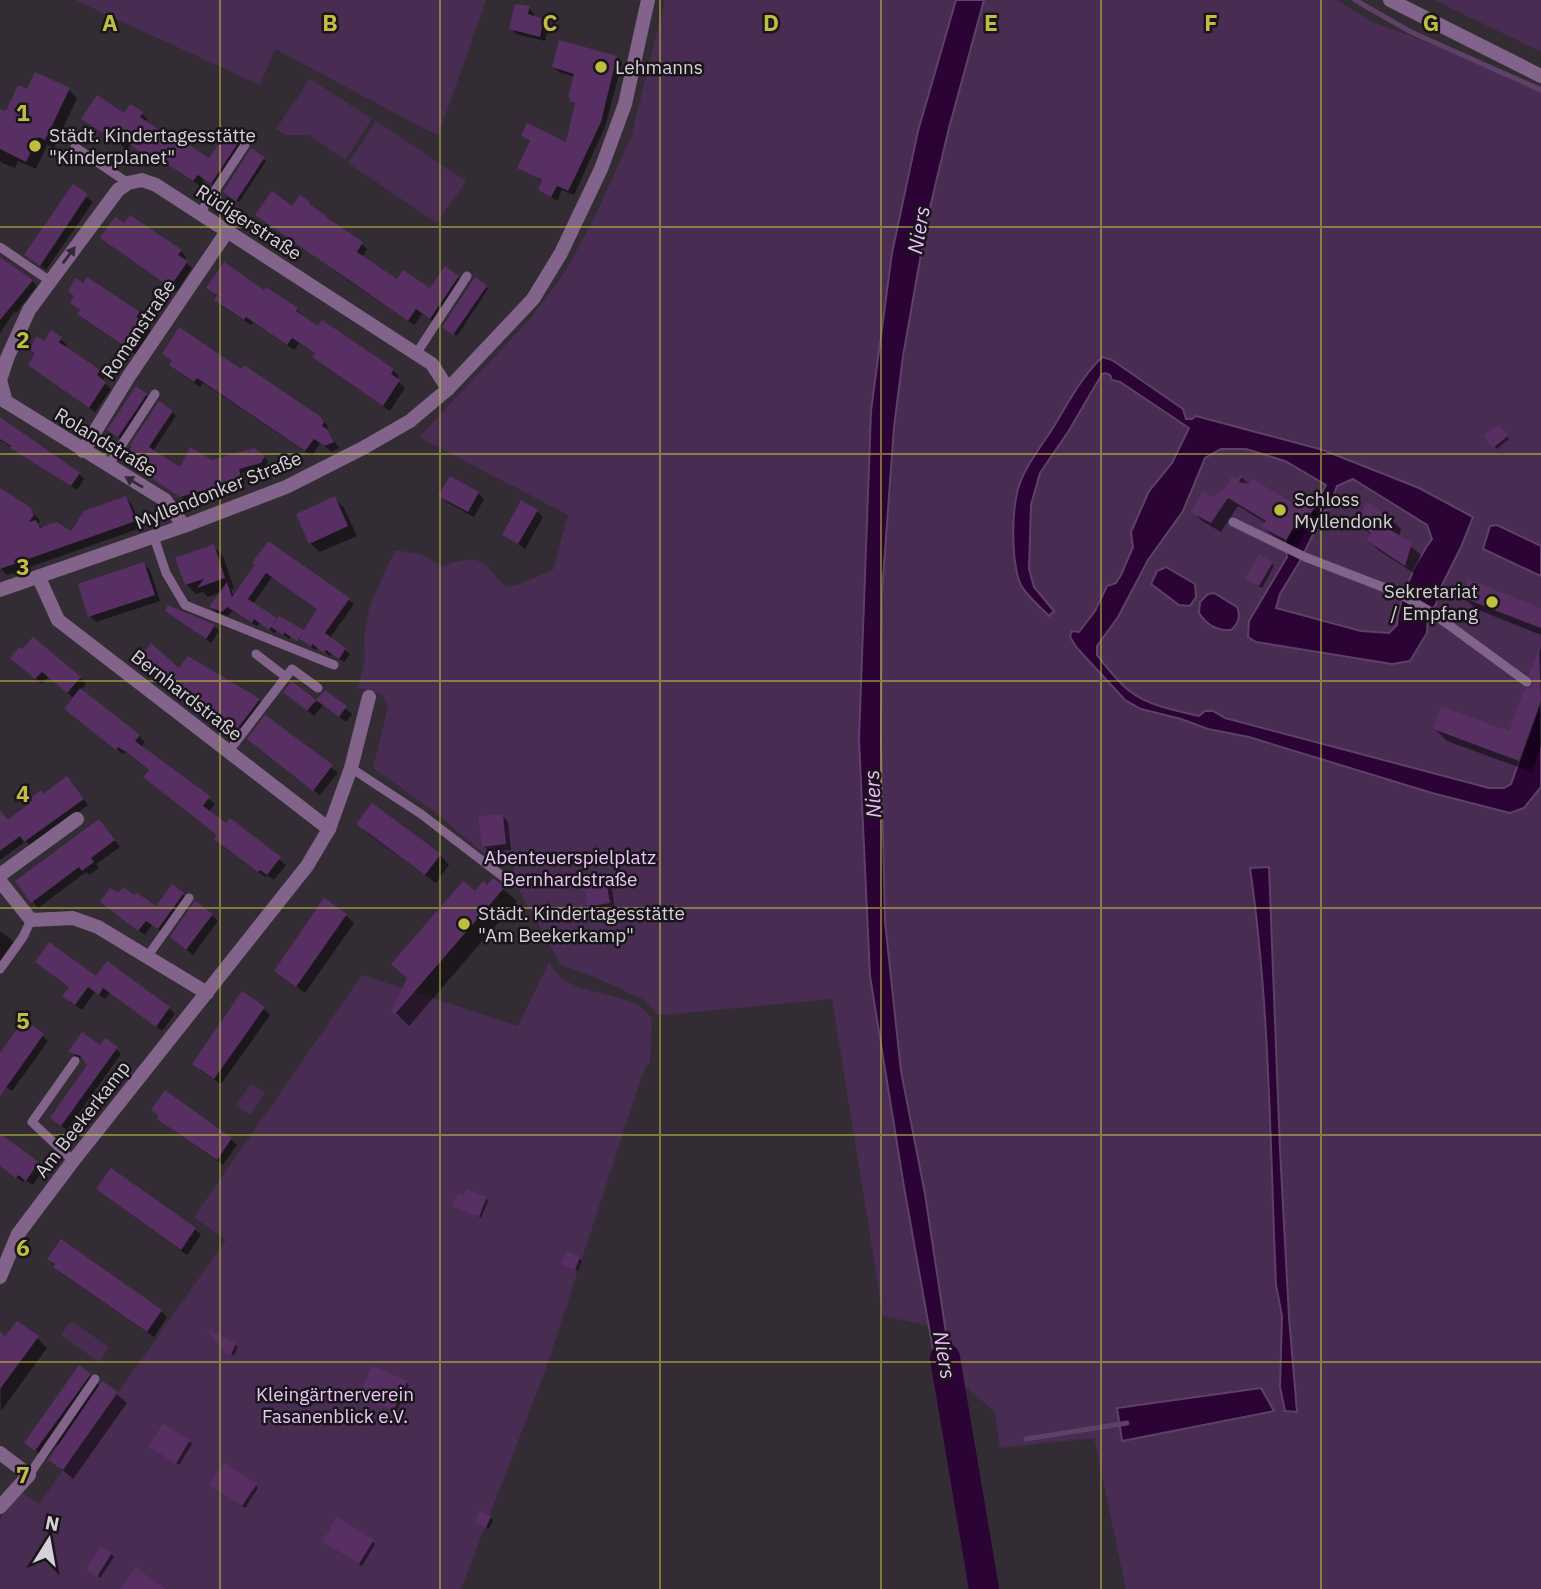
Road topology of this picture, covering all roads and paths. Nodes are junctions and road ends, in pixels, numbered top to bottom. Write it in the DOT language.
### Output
graph roads {
  1 [pos="648,0"];
  2 [pos="1390,0"];
  3 [pos="1541,76"];
  4 [pos="245,145"];
  5 [pos="75,147"];
  6 [pos="123,186"];
  7 [pos="200,213"];
  8 [pos="228,230"];
  9 [pos="0,247"];
  10 [pos="467,276"];
  11 [pos="50,281"];
  12 [pos="416,354"];
  13 [pos="449,389"];
  14 [pos="155,394"];
  15 [pos="3,400"];
  16 [pos="83,451"];
  17 [pos="108,466"];
  18 [pos="1233,522"];
  19 [pos="184,526"];
  20 [pos="154,537"];
  21 [pos="39,578"];
  22 [pos="0,590"];
  23 [pos="256,654"];
  24 [pos="334,664"];
  25 [pos="286,677"];
  26 [pos="1527,682"];
  27 [pos="318,688"];
  28 [pos="369,697"];
  29 [pos="229,751"];
  30 [pos="351,768"];
  31 [pos="76,819"];
  32 [pos="329,829"];
  33 [pos="0,875"];
  34 [pos="0,881"];
  35 [pos="510,882"];
  36 [pos="189,898"];
  37 [pos="31,920"];
  38 [pos="147,957"];
  39 [pos="0,969"];
  40 [pos="207,993"];
  41 [pos="75,1060"];
  42 [pos="73,1161"];
  43 [pos="0,1277"];
  44 [pos="95,1379"];
  45 [pos="0,1453"];
  46 [pos="29,1475"];
  47 [pos="0,1507"];
  1 -- 13 [label="street, Myllendonker Straße"];
  2 -- 3 [label="street"];
  4 -- 7 [label="lane"];
  5 -- 6 [label="lane"];
  6 -- 7 [label="street, Rüdigerstraße"];
  11 -- 6 [label="street, one-way"];
  7 -- 8 [label="street, Rüdigerstraße"];
  8 -- 12 [label="street, Rüdigerstraße"];
  8 -- 16 [label="street, Romanstraße"];
  9 -- 11 [label="lane"];
  10 -- 12 [label="lane"];
  11 -- 15 [label="street"];
  12 -- 13 [label="street, Rüdigerstraße"];
  13 -- 19 [label="street, Myllendonker Straße"];
  14 -- 17 [label="lane"];
  15 -- 16 [label="street, Rolandstraße"];
  16 -- 17 [label="street, Rolandstraße"];
  19 -- 17 [label="street, Rolandstraße, one-way"];
  18 -- 26 [label="lane"];
  19 -- 20 [label="street, Myllendonker Straße"];
  20 -- 21 [label="street, Myllendonker Straße"];
  20 -- 24 [label="lane"];
  21 -- 22 [label="street, Myllendonker Straße"];
  21 -- 29 [label="street, Bernhardstraße"];
  23 -- 25 [label="lane"];
  25 -- 27 [label="lane"];
  25 -- 29 [label="lane"];
  28 -- 30 [label="street, Am Beekerkamp"];
  29 -- 32 [label="street, Bernhardstraße"];
  30 -- 32 [label="street, Am Beekerkamp"];
  30 -- 35 [label="lane"];
  31 -- 33 [label="street"];
  32 -- 40 [label="street, Am Beekerkamp"];
  34 -- 37 [label="street"];
  36 -- 38 [label="lane"];
  37 -- 38 [label="street"];
  37 -- 39 [label="lane"];
  38 -- 40 [label="street"];
  40 -- 42 [label="street, Am Beekerkamp"];
  41 -- 42 [label="lane"];
  42 -- 43 [label="street, Am Beekerkamp"];
  44 -- 46 [label="lane"];
  45 -- 46 [label="street"];
  46 -- 47 [label="street"];
}
